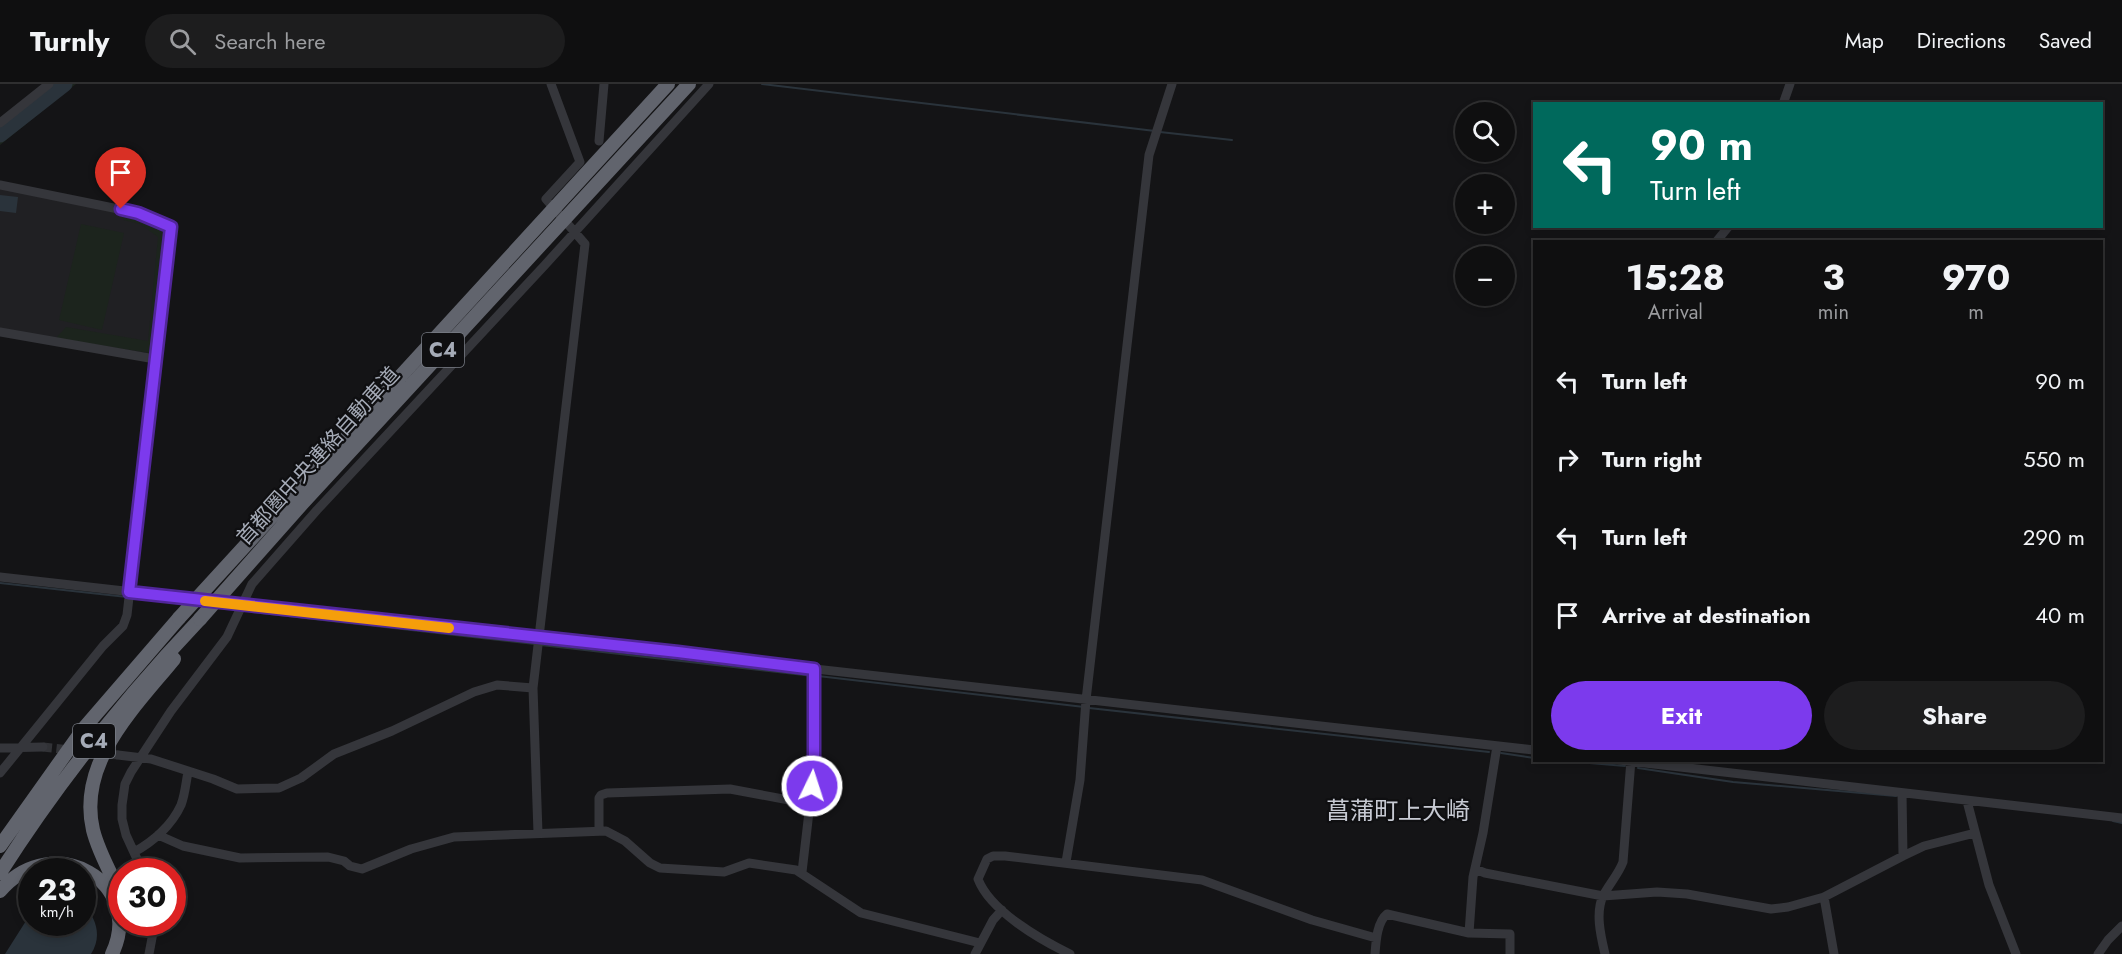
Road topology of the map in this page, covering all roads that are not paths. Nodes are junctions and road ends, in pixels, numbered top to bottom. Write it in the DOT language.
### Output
graph roads {
  1 [pos="49,84"];
  2 [pos="551,84"];
  3 [pos="604,84"];
  4 [pos="668,84"];
  5 [pos="688,84"];
  6 [pos="709,84"];
  7 [pos="1172,84"];
  8 [pos="1790,84"];
  9 [pos="1784,102"];
  10 [pos="0,123"];
  11 [pos="599,141"];
  12 [pos="0,185"];
  13 [pos="576,232"];
  14 [pos="0,332"];
  15 [pos="155,359"];
  16 [pos="0,577"];
  17 [pos="129,592"];
  18 [pos="242,605"];
  19 [pos="202,620"];
  20 [pos="539,638"];
  21 [pos="814,669"];
  22 [pos="533,688"];
  23 [pos="1086,700"];
  24 [pos="1497,746"];
  25 [pos="44,747"];
  26 [pos="0,748"];
  27 [pos="21,748"];
  28 [pos="1533,750"];
  29 [pos="118,755"];
  30 [pos="140,758"];
  31 [pos="1631,762"];
  32 [pos="1639,762"];
  33 [pos="188,772"];
  34 [pos="0,773"];
  35 [pos="41,787"];
  36 [pos="1902,793"];
  37 [pos="1967,801"];
  38 [pos="810,804"];
  39 [pos="2122,818"];
  40 [pos="599,830"];
  41 [pos="0,831"];
  42 [pos="538,833"];
  43 [pos="1975,834"];
  44 [pos="158,835"];
  45 [pos="0,846"];
  46 [pos="134,852"];
  47 [pos="1903,856"];
  48 [pos="137,858"];
  49 [pos="1066,862"];
  50 [pos="108,868"];
  51 [pos="1475,869"];
  52 [pos="801,872"];
  53 [pos="0,873"];
  54 [pos="0,891"];
  55 [pos="1603,896"];
  56 [pos="1824,897"];
  57 [pos="1002,910"];
  58 [pos="2122,926"];
  59 [pos="1469,933"];
  60 [pos="126,936"];
  61 [pos="152,936"];
  62 [pos="1376,938"];
  63 [pos="980,943"];
  64 [pos="112,954"];
  65 [pos="121,954"];
  66 [pos="149,954"];
  67 [pos="975,954"];
  68 [pos="1070,954"];
  69 [pos="1375,954"];
  70 [pos="1510,954"];
  71 [pos="1605,954"];
  72 [pos="1834,954"];
  73 [pos="2016,954"];
  74 [pos="2098,954"];
  1 -- 10 [label="street"];
  2 -- 13 [label="street"];
  3 -- 11 [label="street"];
  4 -- 35 [label="highway, 首都圏中央連絡自動車道 / C4, bridge"];
  5 -- 19 [label="highway, 首都圏中央連絡自動車道 / C4, bridge"];
  6 -- 13 [label="street"];
  7 -- 23 [label="street"];
  8 -- 9 [label="street"];
  12 -- 15 [label="street"];
  13 -- 18 [label="street"];
  13 -- 20 [label="street"];
  14 -- 15 [label="street"];
  15 -- 17 [label="street"];
  16 -- 17 [label="street"];
  17 -- 18 [label="street"];
  17 -- 27 [label="street"];
  18 -- 20 [label="street"];
  18 -- 30 [label="street"];
  19 -- 50 [label="highway"];
  19 -- 53 [label="highway, 首都圏中央連絡自動車道 / C4"];
  20 -- 21 [label="street"];
  20 -- 22 [label="street"];
  21 -- 23 [label="street"];
  21 -- 38 [label="street"];
  22 -- 33 [label="street"];
  22 -- 42 [label="street"];
  23 -- 24 [label="street"];
  23 -- 49 [label="street"];
  24 -- 28 [label="street"];
  24 -- 51 [label="street"];
  25 -- 27 [label="street"];
  26 -- 27 [label="street"];
  27 -- 34 [label="street"];
  29 -- 30 [label="street"];
  30 -- 33 [label="street"];
  30 -- 46 [label="street"];
  31 -- 55 [label="street"];
  32 -- 36 [label="street"];
  33 -- 44 [label="street"];
  35 -- 41 [label="highway"];
  35 -- 45 [label="highway, 首都圏中央連絡自動車道 / C4"];
  36 -- 37 [label="street"];
  36 -- 47 [label="street"];
  37 -- 39 [label="street"];
  37 -- 43 [label="street"];
  38 -- 40 [label="street"];
  38 -- 52 [label="street"];
  40 -- 42 [label="street"];
  40 -- 52 [label="street"];
  42 -- 44 [label="street"];
  43 -- 47 [label="street"];
  43 -- 73 [label="street"];
  44 -- 46 [label="street"];
  46 -- 48 [label="street"];
  47 -- 56 [label="street"];
  49 -- 57 [label="street"];
  49 -- 62 [label="street"];
  51 -- 55 [label="street"];
  51 -- 59 [label="street"];
  52 -- 63 [label="street"];
  54 -- 64 [label="highway"];
  55 -- 56 [label="street"];
  55 -- 71 [label="street"];
  56 -- 72 [label="street"];
  57 -- 63 [label="street"];
  57 -- 68 [label="street"];
  58 -- 74 [label="street"];
  59 -- 62 [label="street"];
  59 -- 70 [label="street"];
  60 -- 65 [label="highway"];
  61 -- 66 [label="street"];
  62 -- 69 [label="street"];
  63 -- 67 [label="street"];
}
